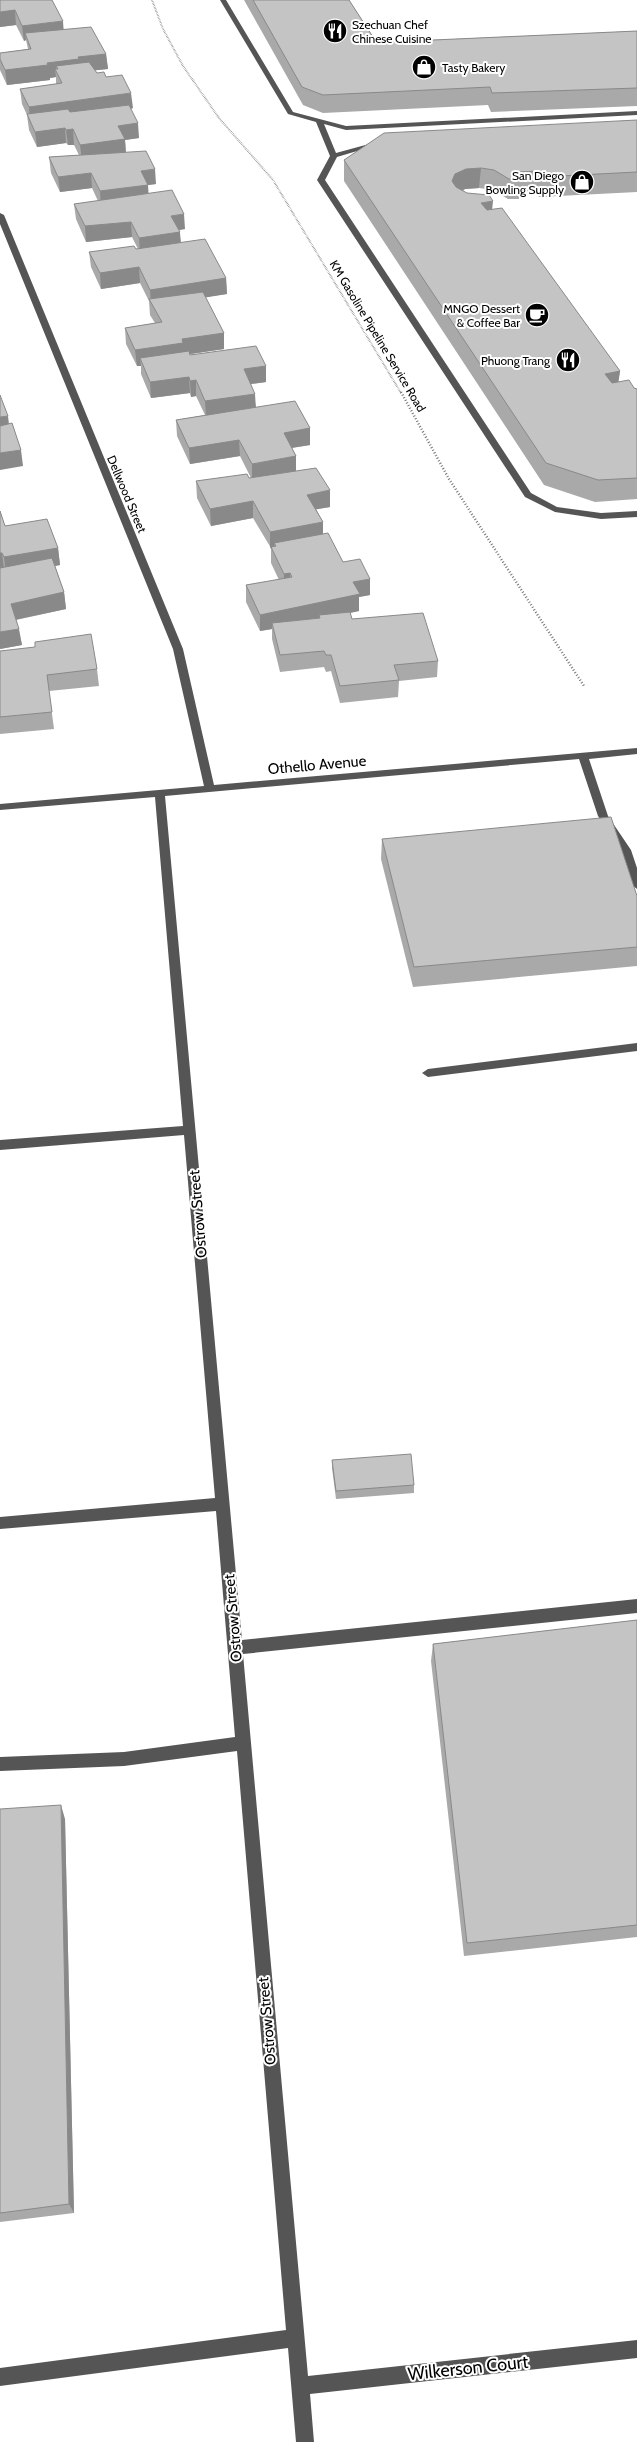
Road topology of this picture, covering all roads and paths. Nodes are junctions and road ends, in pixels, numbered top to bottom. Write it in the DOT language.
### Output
graph roads {
  1 [pos="152,0"];
  2 [pos="223,0"];
  3 [pos="637,113"];
  4 [pos="319,121"];
  5 [pos="384,143"];
  6 [pos="334,156"];
  7 [pos="0,215"];
  8 [pos="637,514"];
  9 [pos="584,686"];
  10 [pos="637,751"];
  11 [pos="583,756"];
  12 [pos="210,790"];
  13 [pos="160,794"];
  14 [pos="0,808"];
  15 [pos="637,885"];
  16 [pos="637,1047"];
  17 [pos="428,1073"];
  18 [pos="191,1130"];
  19 [pos="0,1145"];
  20 [pos="223,1504"];
  21 [pos="0,1523"];
  22 [pos="637,1606"];
  23 [pos="235,1648"];
  24 [pos="243,1743"];
  25 [pos="0,1764"];
  26 [pos="295,2338"];
  27 [pos="637,2349"];
  28 [pos="0,2377"];
  29 [pos="299,2386"];
  30 [pos="305,2442"];
  1 -- 9 [label="path, KM Gasoline Pipeline Service Road"];
  2 -- 4 [label="street"];
  3 -- 4 [label="street"];
  4 -- 6 [label="street"];
  5 -- 6 [label="street"];
  6 -- 8 [label="street"];
  7 -- 12 [label="street, Dellwood Street"];
  10 -- 11 [label="street, Othello Avenue"];
  11 -- 12 [label="street, Othello Avenue"];
  11 -- 15 [label="street"];
  12 -- 13 [label="street, Othello Avenue"];
  13 -- 14 [label="street, Othello Avenue"];
  13 -- 18 [label="street, Ostrow Street"];
  16 -- 17 [label="street"];
  18 -- 19 [label="street"];
  18 -- 20 [label="street, Ostrow Street"];
  20 -- 21 [label="street"];
  20 -- 23 [label="street, Ostrow Street"];
  22 -- 23 [label="street"];
  23 -- 24 [label="street, Ostrow Street"];
  24 -- 25 [label="street"];
  24 -- 26 [label="street, Ostrow Street"];
  26 -- 28 [label="street"];
  26 -- 29 [label="street, Ostrow Street"];
  27 -- 29 [label="street, Wilkerson Court"];
  29 -- 30 [label="street, Ostrow Street"];
}
